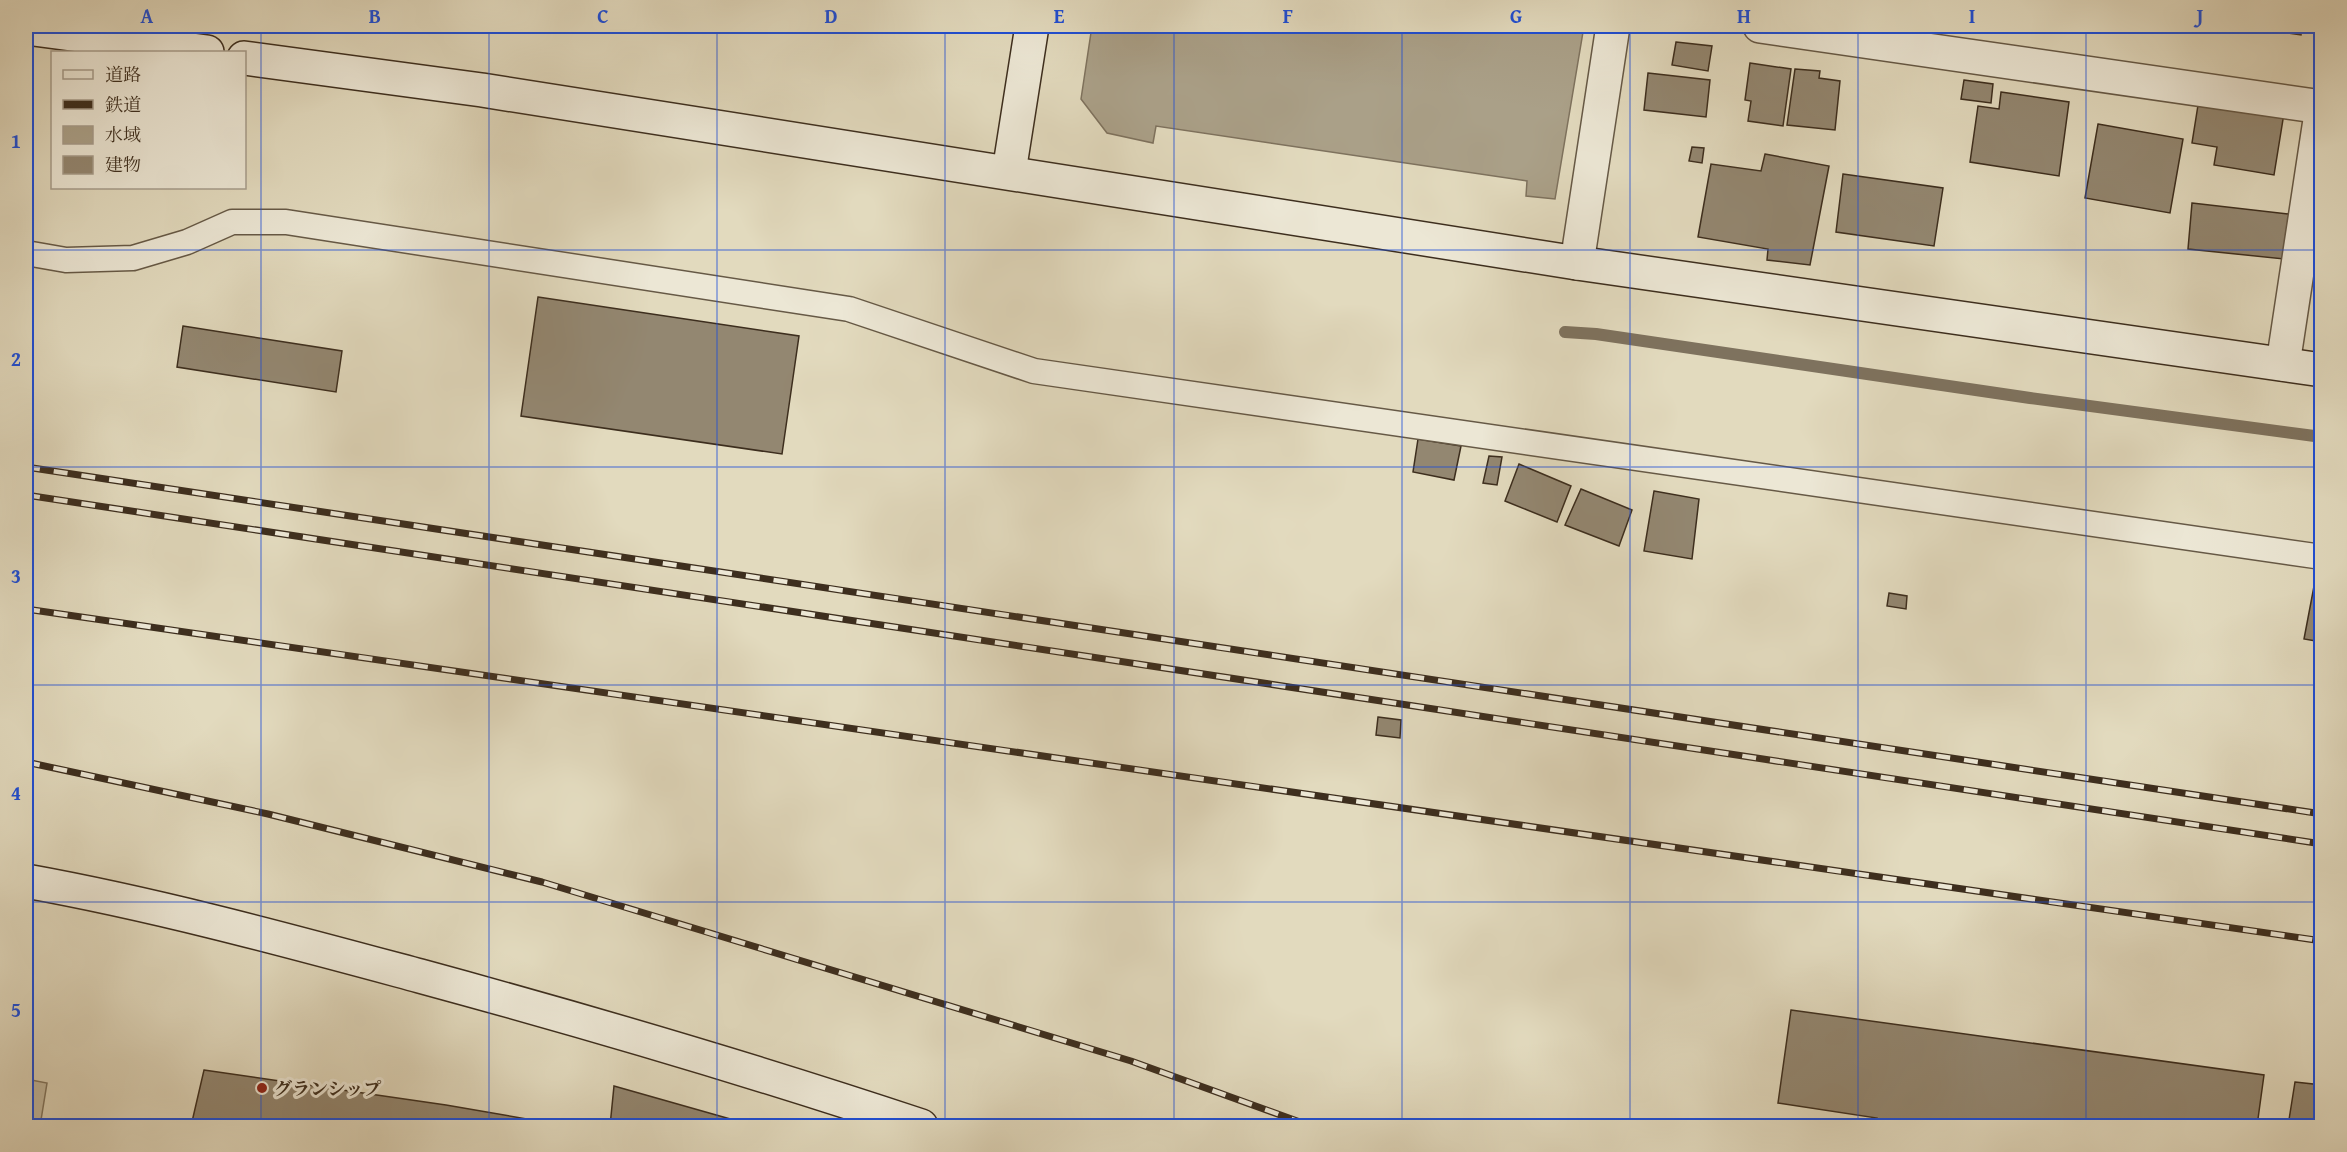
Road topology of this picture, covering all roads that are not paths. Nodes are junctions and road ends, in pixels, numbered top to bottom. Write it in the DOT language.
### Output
graph roads {
  1 [pos="1032,26"];
  2 [pos="1613,26"];
  3 [pos="1760,26"];
  4 [pos="26,28"];
  5 [pos="199,51"];
  6 [pos="246,58"];
  7 [pos="2322,107"];
  8 [pos="1009,172"];
  9 [pos="26,253"];
  10 [pos="1576,263"];
  11 [pos="2283,364"];
  12 [pos="2322,370"];
  13 [pos="2322,557"];
  14 [pos="26,881"];
  15 [pos="921,1126"];
  1 -- 8 [label="street"];
  2 -- 10 [label="street"];
  3 -- 7 [label="street"];
  4 -- 5 [label="street"];
  6 -- 8 [label="street"];
  7 -- 11 [label="street"];
  8 -- 10 [label="street"];
  9 -- 13 [label="lane"];
  10 -- 11 [label="street"];
  11 -- 12 [label="street"];
  14 -- 15 [label="street"];
}
